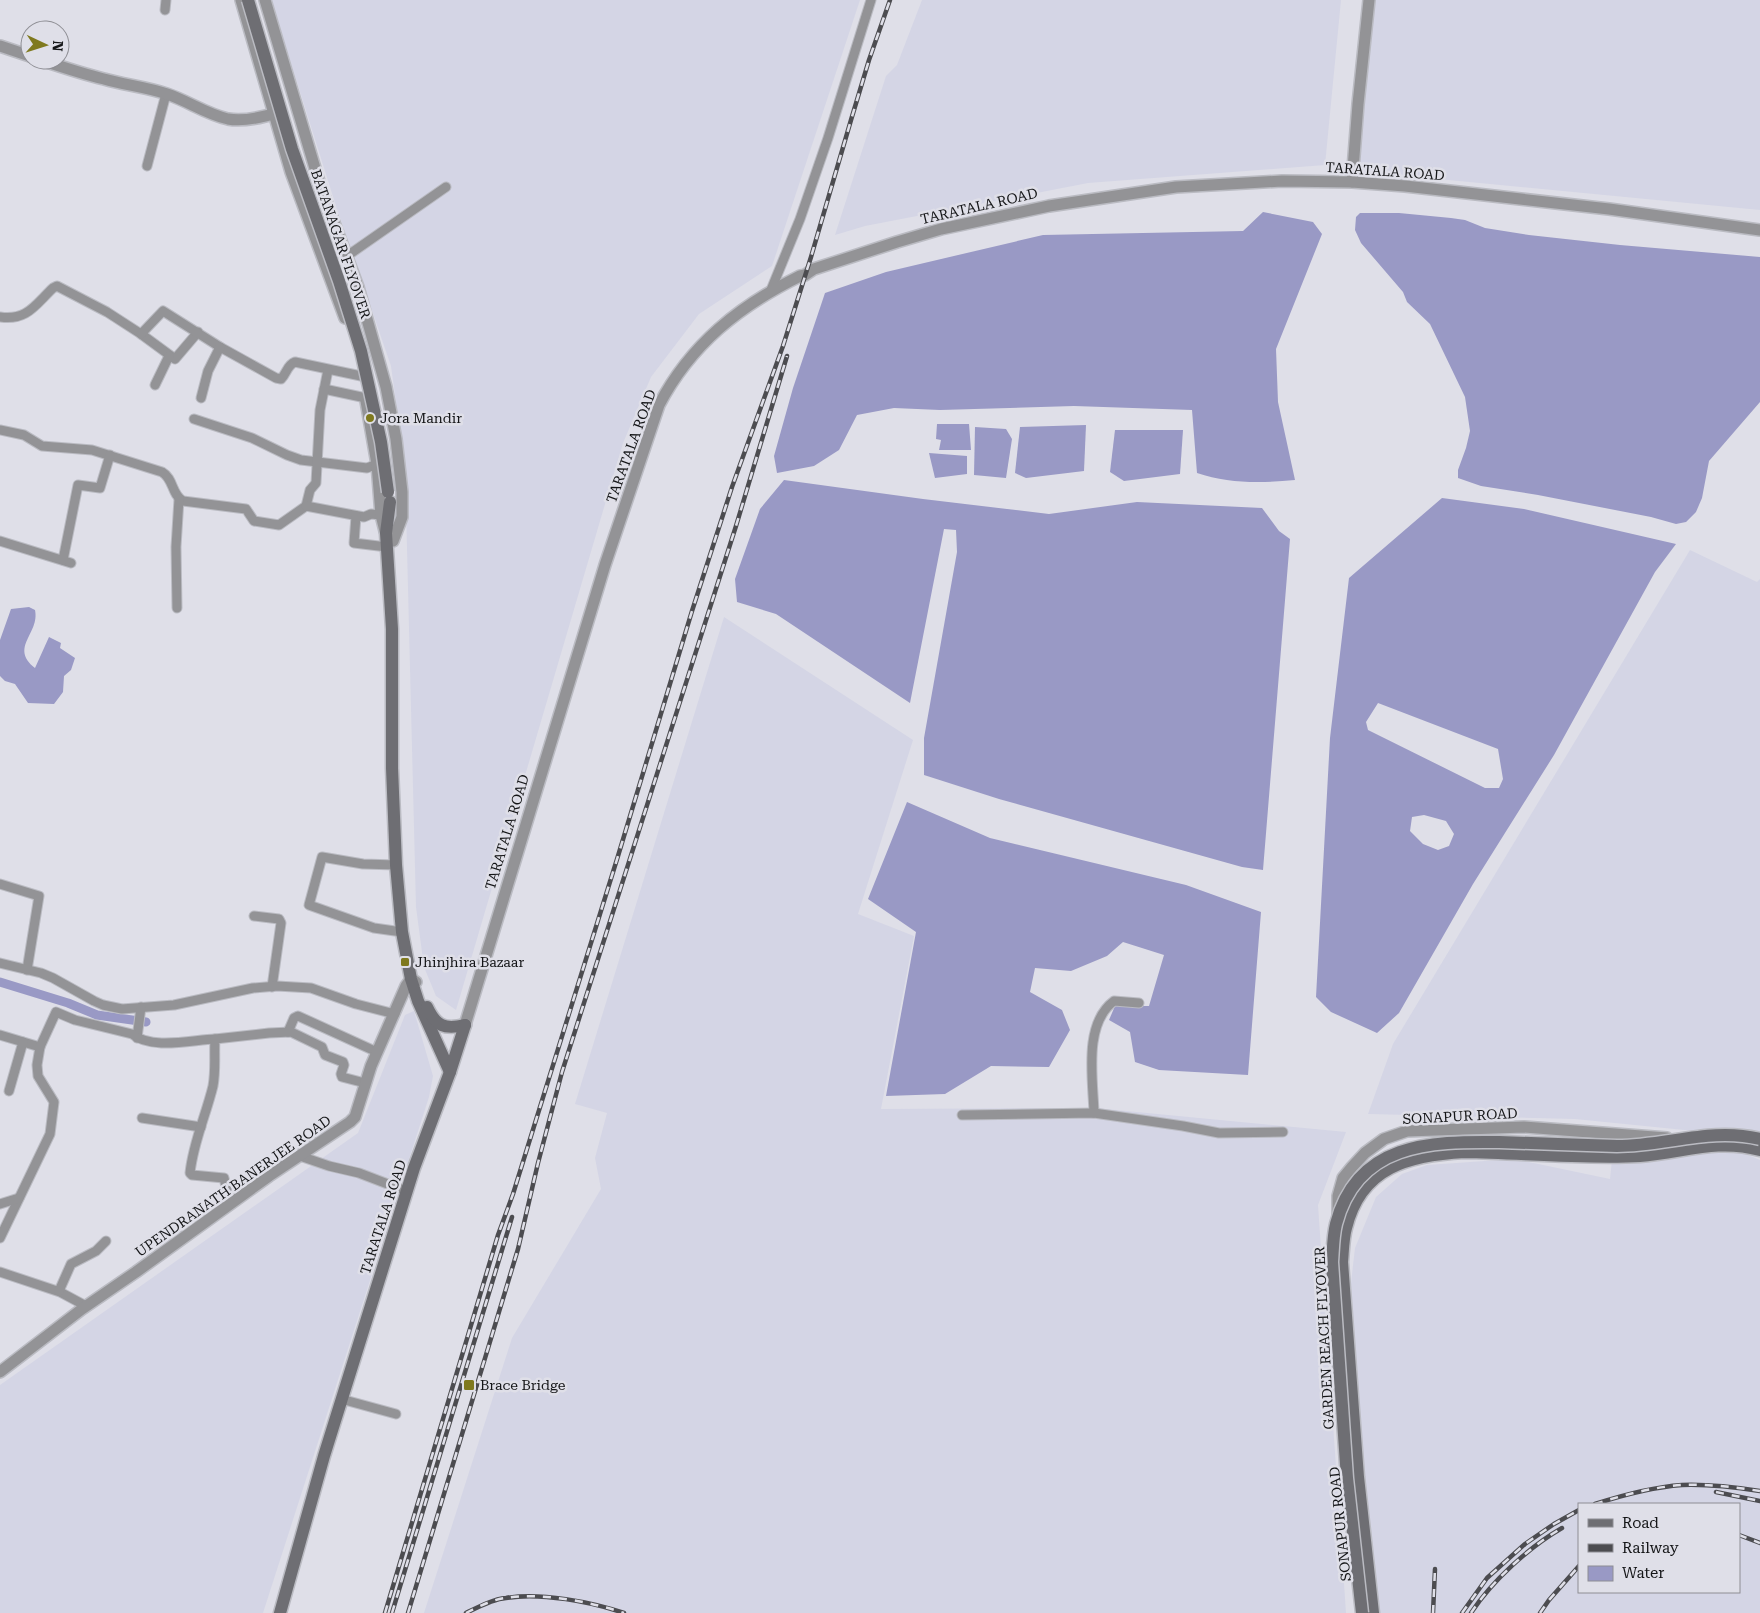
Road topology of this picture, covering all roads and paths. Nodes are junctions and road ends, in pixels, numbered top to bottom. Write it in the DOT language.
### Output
graph roads {
  1 [pos="166,0"];
  2 [pos="240,0"];
  3 [pos="248,0"];
  4 [pos="265,0"];
  5 [pos="871,0"];
  6 [pos="1369,0"];
  7 [pos="165,10"];
  8 [pos="0,46"];
  9 [pos="20,53"];
  10 [pos="70,69"];
  11 [pos="166,94"];
  12 [pos="296,107"];
  13 [pos="274,114"];
  14 [pos="147,166"];
  15 [pos="1352,182"];
  16 [pos="446,187"];
  17 [pos="1760,230"];
  18 [pos="347,256"];
  19 [pos="771,290"];
  20 [pos="0,317"];
  21 [pos="198,332"];
  22 [pos="141,334"];
  23 [pos="220,347"];
  24 [pos="170,356"];
  25 [pos="328,370"];
  26 [pos="361,376"];
  27 [pos="155,385"];
  28 [pos="324,389"];
  29 [pos="201,398"];
  30 [pos="366,398"];
  31 [pos="194,419"];
  32 [pos="0,430"];
  33 [pos="110,455"];
  34 [pos="318,461"];
  35 [pos="376,464"];
  36 [pos="179,499"];
  37 [pos="306,506"];
  38 [pos="381,515"];
  39 [pos="356,516"];
  40 [pos="389,540"];
  41 [pos="0,541"];
  42 [pos="177,608"];
  43 [pos="396,865"];
  44 [pos="0,884"];
  45 [pos="254,916"];
  46 [pos="402,932"];
  47 [pos="0,963"];
  48 [pos="27,970"];
  49 [pos="415,982"];
  50 [pos="272,987"];
  51 [pos="1139,1003"];
  52 [pos="141,1007"];
  53 [pos="395,1014"];
  54 [pos="464,1025"];
  55 [pos="288,1032"];
  56 [pos="0,1037"];
  57 [pos="136,1038"];
  58 [pos="215,1039"];
  59 [pos="23,1042"];
  60 [pos="40,1047"];
  61 [pos="377,1052"];
  62 [pos="450,1072"];
  63 [pos="365,1083"];
  64 [pos="9,1091"];
  65 [pos="1094,1113"];
  66 [pos="962,1115"];
  67 [pos="142,1118"];
  68 [pos="201,1127"];
  69 [pos="1284,1132"];
  70 [pos="1760,1139"];
  71 [pos="1760,1150"];
  72 [pos="300,1156"];
  73 [pos="406,1191"];
  74 [pos="19,1198"];
  75 [pos="3,1201"];
  76 [pos="230,1204"];
  77 [pos="0,1238"];
  78 [pos="106,1241"];
  79 [pos="0,1272"];
  80 [pos="58,1291"];
  81 [pos="86,1306"];
  82 [pos="0,1372"];
  83 [pos="341,1399"];
  84 [pos="396,1414"];
  85 [pos="280,1613"];
  86 [pos="1363,1613"];
  87 [pos="1373,1613"];
  1 -- 7 [label="street"];
  2 -- 13 [label="street"];
  3 -- 40 [label="main road, BATANAGAR FLYOVER, bridge"];
  4 -- 12 [label="street"];
  5 -- 19 [label="street"];
  6 -- 15 [label="street"];
  8 -- 9 [label="street"];
  10 -- 11 [label="street"];
  11 -- 13 [label="street"];
  11 -- 14 [label="street"];
  12 -- 13 [label="street"];
  12 -- 18 [label="street"];
  13 -- 26 [label="street"];
  15 -- 17 [label="street, TARATALA ROAD"];
  15 -- 19 [label="street, TARATALA ROAD"];
  16 -- 18 [label="street"];
  18 -- 40 [label="street"];
  19 -- 54 [label="street, TARATALA ROAD"];
  20 -- 22 [label="street"];
  21 -- 22 [label="street"];
  21 -- 23 [label="street"];
  21 -- 24 [label="street"];
  22 -- 24 [label="street"];
  23 -- 25 [label="street"];
  23 -- 29 [label="street"];
  24 -- 27 [label="street"];
  25 -- 26 [label="street"];
  25 -- 28 [label="street"];
  26 -- 30 [label="street"];
  28 -- 30 [label="street"];
  28 -- 34 [label="street"];
  30 -- 35 [label="street"];
  31 -- 34 [label="street"];
  32 -- 33 [label="street"];
  33 -- 36 [label="street"];
  33 -- 41 [label="street"];
  34 -- 35 [label="street"];
  34 -- 37 [label="street"];
  35 -- 38 [label="street"];
  36 -- 37 [label="street"];
  36 -- 42 [label="street"];
  37 -- 39 [label="street"];
  38 -- 39 [label="street"];
  38 -- 40 [label="street"];
  39 -- 40 [label="street"];
  40 -- 43 [label="main road"];
  40 -- 49 [label="main road"];
  43 -- 46 [label="main road"];
  43 -- 46 [label="street"];
  44 -- 48 [label="street"];
  45 -- 50 [label="street"];
  46 -- 49 [label="main road"];
  47 -- 48 [label="street"];
  48 -- 52 [label="street"];
  49 -- 53 [label="street, UPENDRANATH BANERJEE ROAD"];
  49 -- 54 [label="main road"];
  49 -- 62 [label="main road"];
  50 -- 52 [label="street"];
  50 -- 53 [label="street"];
  51 -- 65 [label="street"];
  52 -- 57 [label="street"];
  53 -- 61 [label="street, UPENDRANATH BANERJEE ROAD"];
  54 -- 62 [label="main road, TARATALA ROAD"];
  55 -- 58 [label="street"];
  55 -- 61 [label="street"];
  55 -- 63 [label="street"];
  56 -- 59 [label="street"];
  57 -- 58 [label="street"];
  57 -- 60 [label="street"];
  58 -- 68 [label="street"];
  59 -- 60 [label="street"];
  59 -- 64 [label="street"];
  60 -- 74 [label="street"];
  61 -- 63 [label="street, UPENDRANATH BANERJEE ROAD"];
  62 -- 73 [label="main road, TARATALA ROAD"];
  63 -- 72 [label="street, UPENDRANATH BANERJEE ROAD"];
  65 -- 66 [label="street"];
  65 -- 69 [label="street"];
  67 -- 68 [label="street"];
  68 -- 76 [label="street"];
  70 -- 86 [label="main road, GARDEN REACH FLYOVER, bridge"];
  71 -- 86 [label="street, SONAPUR ROAD"];
  71 -- 87 [label="main road, GARDEN REACH FLYOVER"];
  72 -- 73 [label="street"];
  72 -- 76 [label="street, UPENDRANATH BANERJEE ROAD"];
  73 -- 83 [label="main road, TARATALA ROAD"];
  74 -- 75 [label="street"];
  74 -- 77 [label="street"];
  76 -- 81 [label="street, UPENDRANATH BANERJEE ROAD"];
  78 -- 80 [label="street"];
  79 -- 80 [label="street"];
  80 -- 81 [label="street"];
  81 -- 82 [label="street, UPENDRANATH BANERJEE ROAD"];
  83 -- 84 [label="street"];
  83 -- 85 [label="main road, TARATALA ROAD"];
}
